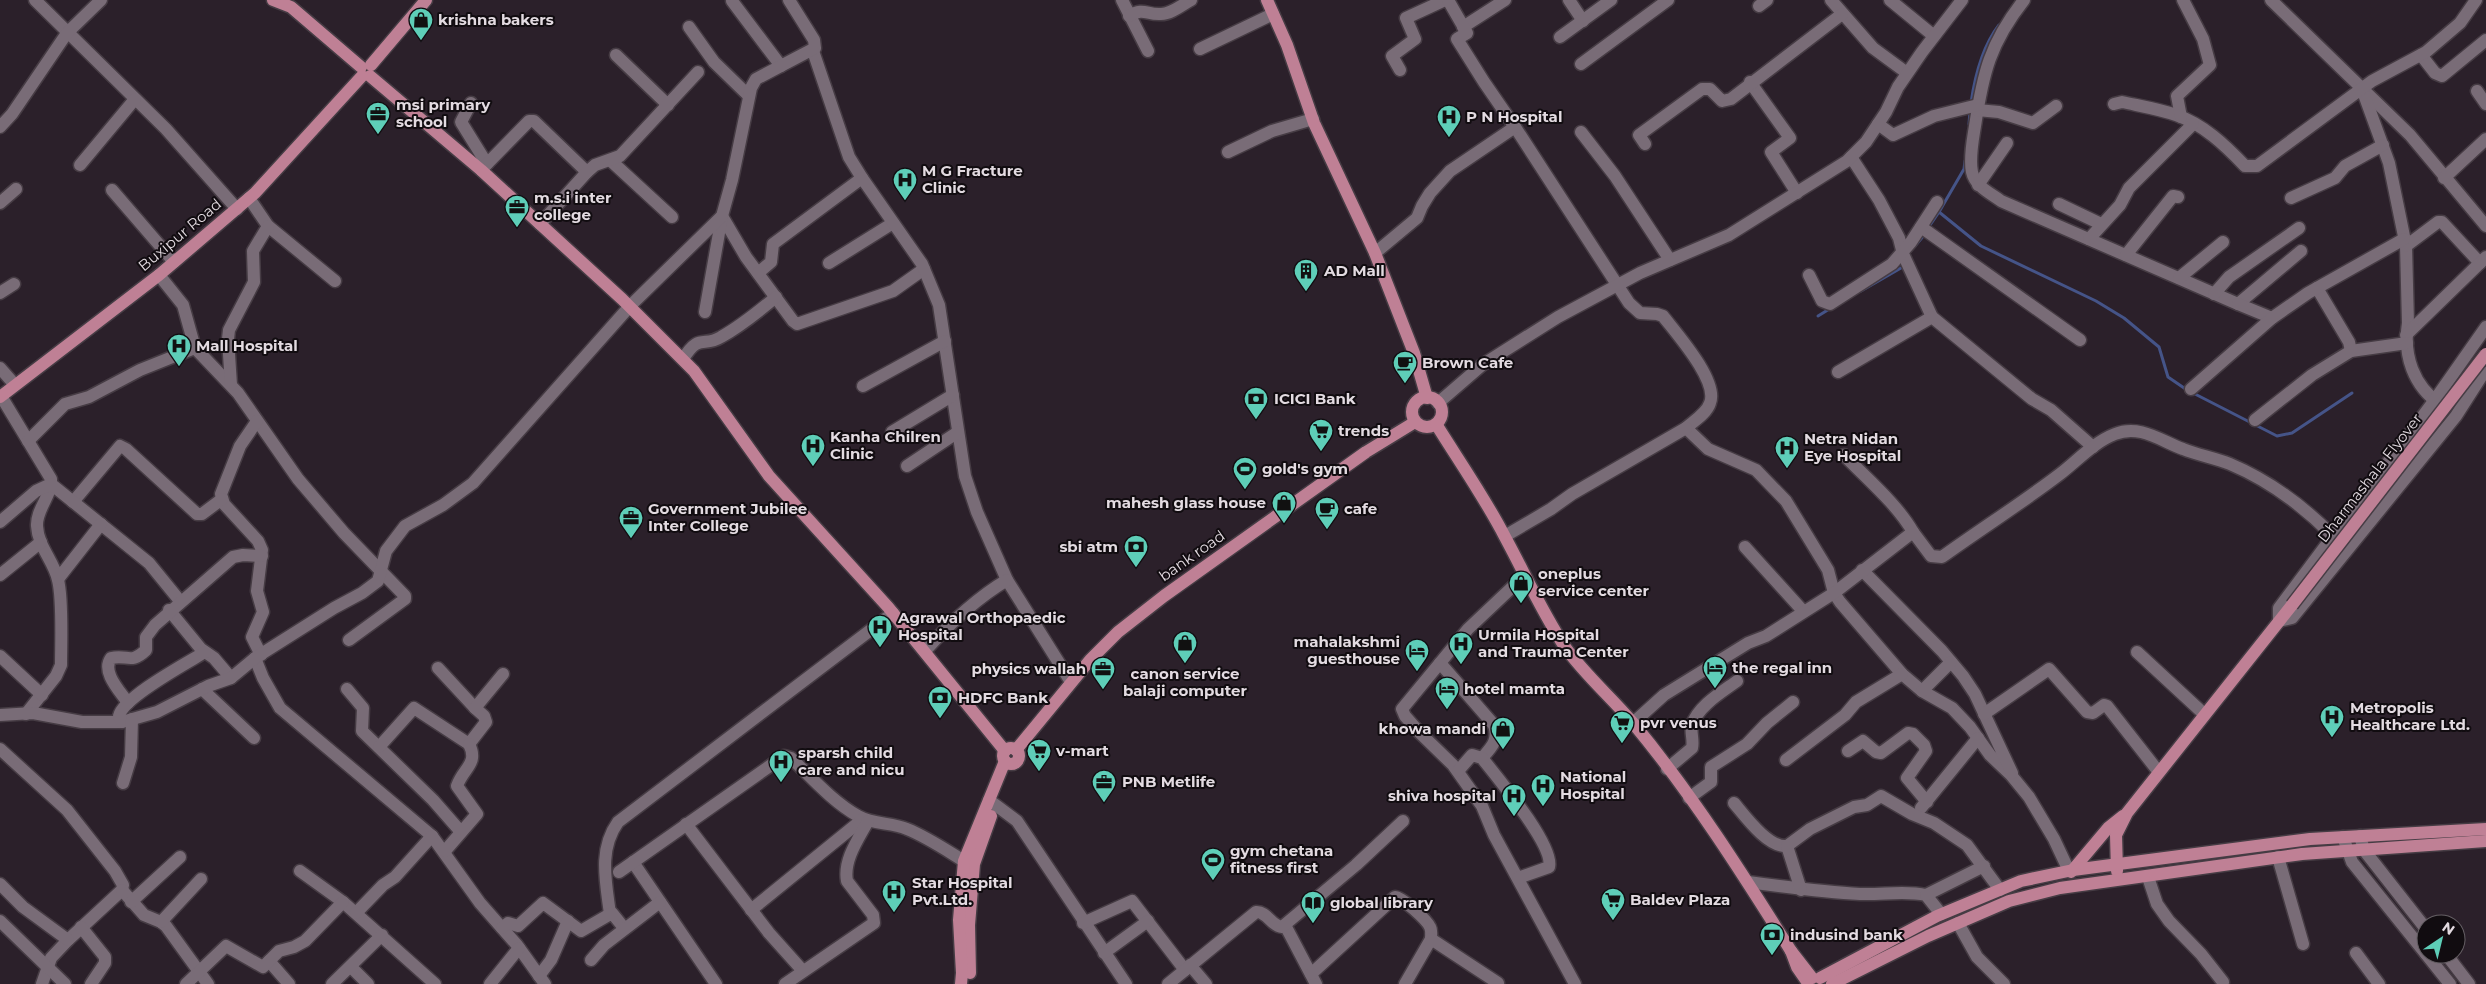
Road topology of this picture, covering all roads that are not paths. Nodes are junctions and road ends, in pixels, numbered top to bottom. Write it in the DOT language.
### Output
graph roads {
  1 [pos="35,0"];
  2 [pos="101,0"];
  3 [pos="273,0"];
  4 [pos="426,0"];
  5 [pos="789,0"];
  6 [pos="1122,0"];
  7 [pos="1191,0"];
  8 [pos="1267,0"];
  9 [pos="1447,0"];
  10 [pos="1505,0"];
  11 [pos="1569,0"];
  12 [pos="1611,0"];
  13 [pos="1668,0"];
  14 [pos="1831,0"];
  15 [pos="1890,0"];
  16 [pos="1962,0"];
  17 [pos="2024,0"];
  18 [pos="2183,0"];
  19 [pos="2271,0"];
  20 [pos="2476,0"];
  21 [pos="732,1"];
  22 [pos="1273,14"];
  23 [pos="1842,14"];
  24 [pos="1129,16"];
  25 [pos="1584,21"];
  26 [pos="689,27"];
  27 [pos="1463,27"];
  28 [pos="67,33"];
  29 [pos="1934,36"];
  30 [pos="1560,37"];
  31 [pos="2486,40"];
  32 [pos="1200,49"];
  33 [pos="813,51"];
  34 [pos="1148,51"];
  35 [pos="616,55"];
  36 [pos="2421,55"];
  37 [pos="1581,64"];
  38 [pos="781,66"];
  39 [pos="1400,70"];
  40 [pos="366,71"];
  41 [pos="698,72"];
  42 [pos="1907,73"];
  43 [pos="1750,82"];
  44 [pos="2362,88"];
  45 [pos="2477,91"];
  46 [pos="749,96"];
  47 [pos="135,99"];
  48 [pos="471,103"];
  49 [pos="2114,104"];
  50 [pos="2486,104"];
  51 [pos="668,105"];
  52 [pos="2056,106"];
  53 [pos="1978,107"];
  54 [pos="2181,117"];
  55 [pos="1313,120"];
  56 [pos="1878,124"];
  57 [pos="2193,124"];
  58 [pos="0,127"];
  59 [pos="1515,127"];
  60 [pos="1581,132"];
  61 [pos="2486,139"];
  62 [pos="2007,143"];
  63 [pos="1645,144"];
  64 [pos="2383,145"];
  65 [pos="1228,152"];
  66 [pos="1851,156"];
  67 [pos="610,160"];
  68 [pos="80,164"];
  69 [pos="484,167"];
  70 [pos="587,172"];
  71 [pos="862,178"];
  72 [pos="2444,178"];
  73 [pos="1978,185"];
  74 [pos="16,190"];
  75 [pos="112,190"];
  76 [pos="1798,193"];
  77 [pos="2178,197"];
  78 [pos="249,198"];
  79 [pos="2291,198"];
  80 [pos="1937,202"];
  81 [pos="0,203"];
  82 [pos="2060,204"];
  83 [pos="237,208"];
  84 [pos="722,216"];
  85 [pos="672,217"];
  86 [pos="893,223"];
  87 [pos="540,224"];
  88 [pos="2101,224"];
  89 [pos="268,226"];
  90 [pos="2486,226"];
  91 [pos="2299,228"];
  92 [pos="1925,229"];
  93 [pos="2090,239"];
  94 [pos="2223,242"];
  95 [pos="2405,243"];
  96 [pos="2301,251"];
  97 [pos="1374,253"];
  98 [pos="1902,254"];
  99 [pos="2126,255"];
  100 [pos="1670,260"];
  101 [pos="2483,260"];
  102 [pos="174,262"];
  103 [pos="829,263"];
  104 [pos="924,269"];
  105 [pos="758,273"];
  106 [pos="159,275"];
  107 [pos="1809,275"];
  108 [pos="2179,278"];
  109 [pos="335,282"];
  110 [pos="14,284"];
  111 [pos="1618,285"];
  112 [pos="2317,288"];
  113 [pos="0,293"];
  114 [pos="2214,294"];
  115 [pos="776,297"];
  116 [pos="2238,304"];
  117 [pos="630,306"];
  118 [pos="704,312"];
  119 [pos="1932,317"];
  120 [pos="2272,318"];
  121 [pos="2486,327"];
  122 [pos="2406,339"];
  123 [pos="2080,340"];
  124 [pos="945,341"];
  125 [pos="195,348"];
  126 [pos="2351,351"];
  127 [pos="2486,354"];
  128 [pos="683,359"];
  129 [pos="0,368"];
  130 [pos="2486,369"];
  131 [pos="1838,372"];
  132 [pos="15,386"];
  133 [pos="231,386"];
  134 [pos="863,386"];
  135 [pos="2191,389"];
  136 [pos="953,396"];
  137 [pos="0,397"];
  138 [pos="1433,400"];
  139 [pos="2434,401"];
  140 [pos="2456,416"];
  141 [pos="2255,420"];
  142 [pos="257,421"];
  143 [pos="1415,422"];
  144 [pos="1436,424"];
  145 [pos="1686,428"];
  146 [pos="892,432"];
  147 [pos="958,432"];
  148 [pos="28,441"];
  149 [pos="2093,447"];
  150 [pos="1844,455"];
  151 [pos="907,466"];
  152 [pos="51,484"];
  153 [pos="222,499"];
  154 [pos="74,502"];
  155 [pos="0,522"];
  156 [pos="101,524"];
  157 [pos="1913,532"];
  158 [pos="2332,535"];
  159 [pos="1504,536"];
  160 [pos="41,542"];
  161 [pos="1745,547"];
  162 [pos="262,556"];
  163 [pos="1862,570"];
  164 [pos="381,571"];
  165 [pos="0,575"];
  166 [pos="1524,576"];
  167 [pos="58,579"];
  168 [pos="1007,580"];
  169 [pos="1834,593"];
  170 [pos="180,601"];
  171 [pos="169,610"];
  172 [pos="1803,611"];
  173 [pos="893,613"];
  174 [pos="2279,621"];
  175 [pos="349,640"];
  176 [pos="925,651"];
  177 [pos="205,652"];
  178 [pos="2137,652"];
  179 [pos="0,656"];
  180 [pos="258,656"];
  181 [pos="1951,662"];
  182 [pos="1440,663"];
  183 [pos="438,668"];
  184 [pos="503,674"];
  185 [pos="1902,674"];
  186 [pos="231,678"];
  187 [pos="1736,681"];
  188 [pos="1071,682"];
  189 [pos="202,689"];
  190 [pos="347,689"];
  191 [pos="1922,691"];
  192 [pos="42,695"];
  193 [pos="1793,702"];
  194 [pos="128,703"];
  195 [pos="475,708"];
  196 [pos="26,714"];
  197 [pos="1984,714"];
  198 [pos="2204,714"];
  199 [pos="0,715"];
  200 [pos="127,720"];
  201 [pos="1633,723"];
  202 [pos="254,738"];
  203 [pos="1978,738"];
  204 [pos="469,744"];
  205 [pos="379,747"];
  206 [pos="1848,751"];
  207 [pos="1,752"];
  208 [pos="1009,757"];
  209 [pos="1482,758"];
  210 [pos="1786,760"];
  211 [pos="1667,769"];
  212 [pos="2158,771"];
  213 [pos="1458,772"];
  214 [pos="2012,775"];
  215 [pos="123,783"];
  216 [pos="1689,798"];
  217 [pos="992,802"];
  218 [pos="1927,802"];
  219 [pos="1734,803"];
  220 [pos="2127,812"];
  221 [pos="1916,814"];
  222 [pos="866,820"];
  223 [pos="1403,821"];
  224 [pos="686,824"];
  225 [pos="2486,829"];
  226 [pos="461,832"];
  227 [pos="432,836"];
  228 [pos="2360,836"];
  229 [pos="2343,837"];
  230 [pos="2486,841"];
  231 [pos="1787,846"];
  232 [pos="2364,850"];
  233 [pos="445,851"];
  234 [pos="2347,851"];
  235 [pos="180,857"];
  236 [pos="2278,857"];
  237 [pos="964,861"];
  238 [pos="633,862"];
  239 [pos="2117,862"];
  240 [pos="1984,866"];
  241 [pos="2071,870"];
  242 [pos="300,872"];
  243 [pos="619,872"];
  244 [pos="2148,876"];
  245 [pos="1518,878"];
  246 [pos="201,879"];
  247 [pos="2118,881"];
  248 [pos="1748,882"];
  249 [pos="0,884"];
  250 [pos="2060,888"];
  251 [pos="122,890"];
  252 [pos="1801,890"];
  253 [pos="2000,890"];
  254 [pos="1926,895"];
  255 [pos="131,902"];
  256 [pos="343,902"];
  257 [pos="660,902"];
  258 [pos="751,910"];
  259 [pos="356,913"];
  260 [pos="610,914"];
  261 [pos="1941,914"];
  262 [pos="2416,916"];
  263 [pos="568,921"];
  264 [pos="1148,921"];
  265 [pos="161,922"];
  266 [pos="1083,922"];
  267 [pos="1958,922"];
  268 [pos="1,924"];
  269 [pos="1285,925"];
  270 [pos="81,927"];
  271 [pos="502,928"];
  272 [pos="624,928"];
  273 [pos="382,935"];
  274 [pos="1432,939"];
  275 [pos="68,940"];
  276 [pos="2416,942"];
  277 [pos="2303,944"];
  278 [pos="519,948"];
  279 [pos="1104,953"];
  280 [pos="2356,953"];
  281 [pos="590,960"];
  282 [pos="269,961"];
  283 [pos="2434,964"];
  284 [pos="2454,964"];
  285 [pos="351,966"];
  286 [pos="48,967"];
  287 [pos="1188,967"];
  288 [pos="803,971"];
  289 [pos="199,972"];
  290 [pos="1313,979"];
  291 [pos="542,980"];
  292 [pos="282,981"];
  293 [pos="1815,981"];
  294 [pos="2223,982"];
  295 [pos="1498,983"];
  296 [pos="42,984"];
  297 [pos="65,984"];
  298 [pos="90,984"];
  299 [pos="186,984"];
  300 [pos="208,984"];
  301 [pos="332,984"];
  302 [pos="368,984"];
  303 [pos="435,984"];
  304 [pos="490,984"];
  305 [pos="716,984"];
  306 [pos="785,984"];
  307 [pos="961,984"];
  308 [pos="970,984"];
  309 [pos="1126,984"];
  310 [pos="1168,984"];
  311 [pos="1206,984"];
  312 [pos="1405,984"];
  313 [pos="1575,984"];
  314 [pos="1832,984"];
  315 [pos="2004,984"];
  316 [pos="2379,984"];
  317 [pos="2450,984"];
  318 [pos="2469,984"];
  1 -- 28 [label="street"];
  2 -- 28 [label="street"];
  3 -- 40 [label="main road"];
  4 -- 40 [label="main road, Buxipur Road"];
  5 -- 33 [label="street"];
  6 -- 24 [label="street"];
  7 -- 24 [label="street"];
  8 -- 22 [label="main road"];
  9 -- 27 [label="street"];
  9 -- 39 [label="street"];
  10 -- 27 [label="street"];
  11 -- 25 [label="street"];
  12 -- 25 [label="street"];
  13 -- 37 [label="street"];
  14 -- 23 [label="street"];
  15 -- 29 [label="street"];
  16 -- 29 [label="street"];
  17 -- 53 [label="street"];
  18 -- 54 [label="street"];
  19 -- 44 [label="street"];
  20 -- 36 [label="street"];
  21 -- 38 [label="street"];
  22 -- 32 [label="street"];
  22 -- 55 [label="main road"];
  23 -- 42 [label="street"];
  23 -- 43 [label="street"];
  24 -- 34 [label="street"];
  25 -- 30 [label="street"];
  26 -- 46 [label="street"];
  27 -- 59 [label="street"];
  28 -- 47 [label="street"];
  28 -- 58 [label="street"];
  29 -- 42 [label="street"];
  31 -- 36 [label="street"];
  33 -- 38 [label="street"];
  33 -- 71 [label="street"];
  35 -- 51 [label="street"];
  36 -- 44 [label="street"];
  38 -- 46 [label="street"];
  40 -- 69 [label="main road"];
  40 -- 78 [label="main road, Buxipur Road"];
  41 -- 51 [label="street"];
  42 -- 56 [label="street"];
  43 -- 63 [label="street"];
  43 -- 76 [label="street"];
  44 -- 57 [label="street"];
  44 -- 64 [label="street"];
  44 -- 72 [label="street"];
  45 -- 50 [label="street"];
  46 -- 84 [label="street"];
  47 -- 68 [label="street"];
  47 -- 83 [label="street"];
  48 -- 69 [label="street"];
  49 -- 54 [label="street"];
  51 -- 67 [label="street"];
  52 -- 53 [label="street"];
  53 -- 56 [label="street"];
  53 -- 73 [label="street"];
  54 -- 57 [label="street"];
  55 -- 65 [label="street"];
  55 -- 97 [label="main road"];
  56 -- 66 [label="street"];
  57 -- 88 [label="street"];
  59 -- 97 [label="street"];
  59 -- 111 [label="street"];
  60 -- 100 [label="street"];
  61 -- 72 [label="street"];
  62 -- 73 [label="street"];
  64 -- 79 [label="street"];
  64 -- 95 [label="street"];
  66 -- 76 [label="street"];
  66 -- 98 [label="street"];
  67 -- 70 [label="street"];
  67 -- 85 [label="street"];
  69 -- 70 [label="street"];
  69 -- 87 [label="main road"];
  70 -- 87 [label="street"];
  71 -- 86 [label="street"];
  71 -- 105 [label="street"];
  72 -- 90 [label="street"];
  73 -- 93 [label="street"];
  74 -- 81 [label="street"];
  75 -- 102 [label="street"];
  76 -- 100 [label="street"];
  77 -- 99 [label="street"];
  78 -- 83 [label="main road, Buxipur Road"];
  78 -- 89 [label="street"];
  80 -- 92 [label="street"];
  82 -- 88 [label="street"];
  83 -- 102 [label="main road, Buxipur Road"];
  84 -- 105 [label="street"];
  84 -- 117 [label="street"];
  84 -- 118 [label="street"];
  86 -- 103 [label="street"];
  86 -- 104 [label="street"];
  87 -- 117 [label="main road"];
  88 -- 93 [label="street"];
  89 -- 109 [label="street"];
  89 -- 133 [label="street"];
  91 -- 114 [label="street"];
  92 -- 98 [label="street"];
  92 -- 123 [label="street"];
  93 -- 99 [label="street"];
  94 -- 108 [label="street"];
  95 -- 101 [label="street"];
  95 -- 112 [label="street"];
  95 -- 122 [label="street"];
  96 -- 116 [label="street"];
  97 -- 138 [label="main road"];
  98 -- 107 [label="street"];
  98 -- 119 [label="street"];
  99 -- 108 [label="street"];
  100 -- 111 [label="street"];
  101 -- 122 [label="street"];
  102 -- 106 [label="main road, Buxipur Road"];
  104 -- 115 [label="street"];
  104 -- 124 [label="street"];
  105 -- 115 [label="street"];
  106 -- 125 [label="street"];
  106 -- 132 [label="main road, Buxipur Road"];
  108 -- 114 [label="street"];
  110 -- 113 [label="street"];
  111 -- 138 [label="street"];
  111 -- 145 [label="street"];
  112 -- 120 [label="street"];
  112 -- 126 [label="street"];
  114 -- 116 [label="street"];
  115 -- 128 [label="street"];
  116 -- 120 [label="street"];
  117 -- 128 [label="main road"];
  117 -- 164 [label="street"];
  119 -- 131 [label="street"];
  119 -- 149 [label="street"];
  120 -- 135 [label="street"];
  121 -- 139 [label="street"];
  122 -- 126 [label="street"];
  122 -- 139 [label="street"];
  124 -- 134 [label="street"];
  124 -- 136 [label="street"];
  125 -- 133 [label="street"];
  125 -- 148 [label="street"];
  126 -- 141 [label="street"];
  127 -- 174 [label="main road, Dharmashala Flyover, bridge"];
  128 -- 173 [label="main road"];
  129 -- 132 [label="street"];
  130 -- 140 [label="street"];
  132 -- 137 [label="main road, Buxipur Road"];
  133 -- 142 [label="street"];
  136 -- 146 [label="street"];
  136 -- 147 [label="street"];
  137 -- 148 [label="street"];
  138 -- 143 [label="main road"];
  138 -- 144 [label="main road"];
  139 -- 140 [label="street"];
  139 -- 158 [label="street"];
  140 -- 174 [label="street"];
  142 -- 153 [label="street"];
  142 -- 164 [label="street"];
  143 -- 144 [label="main road"];
  143 -- 188 [label="main road, bank road"];
  144 -- 159 [label="main road"];
  145 -- 159 [label="street"];
  145 -- 169 [label="street"];
  147 -- 151 [label="street"];
  147 -- 168 [label="street"];
  148 -- 152 [label="street"];
  149 -- 157 [label="street"];
  149 -- 158 [label="street"];
  150 -- 157 [label="street"];
  152 -- 154 [label="street"];
  152 -- 155 [label="street"];
  152 -- 160 [label="street"];
  153 -- 154 [label="street"];
  153 -- 162 [label="street"];
  154 -- 156 [label="street"];
  156 -- 167 [label="street"];
  156 -- 170 [label="street"];
  157 -- 163 [label="street"];
  158 -- 174 [label="street"];
  159 -- 166 [label="main road"];
  160 -- 165 [label="street"];
  160 -- 167 [label="street"];
  161 -- 172 [label="street"];
  162 -- 170 [label="street"];
  162 -- 180 [label="street"];
  163 -- 169 [label="street"];
  163 -- 181 [label="street"];
  164 -- 175 [label="street"];
  164 -- 180 [label="street"];
  166 -- 182 [label="street"];
  166 -- 201 [label="main road"];
  167 -- 192 [label="street"];
  168 -- 176 [label="street"];
  168 -- 188 [label="street"];
  169 -- 172 [label="street"];
  169 -- 185 [label="street"];
  170 -- 171 [label="street"];
  171 -- 177 [label="street"];
  171 -- 194 [label="street"];
  172 -- 201 [label="street"];
  173 -- 176 [label="main road"];
  173 -- 260 [label="street"];
  174 -- 198 [label="main road, Dharmashala Flyover"];
  176 -- 208 [label="main road"];
  177 -- 186 [label="street"];
  177 -- 194 [label="street"];
  178 -- 198 [label="street"];
  179 -- 192 [label="street"];
  180 -- 186 [label="street"];
  180 -- 227 [label="street"];
  181 -- 191 [label="street"];
  181 -- 197 [label="street"];
  182 -- 209 [label="street"];
  182 -- 213 [label="street"];
  183 -- 195 [label="street"];
  184 -- 195 [label="street"];
  185 -- 191 [label="street"];
  185 -- 210 [label="street"];
  186 -- 189 [label="street"];
  187 -- 211 [label="street"];
  188 -- 208 [label="main road, bank road"];
  189 -- 200 [label="street"];
  189 -- 202 [label="street"];
  190 -- 205 [label="street"];
  191 -- 203 [label="street"];
  192 -- 196 [label="street"];
  193 -- 216 [label="street"];
  194 -- 200 [label="street"];
  195 -- 204 [label="street"];
  196 -- 199 [label="street"];
  196 -- 200 [label="street"];
  197 -- 212 [label="street"];
  197 -- 214 [label="street"];
  198 -- 212 [label="main road, Dharmashala Flyover"];
  200 -- 215 [label="street"];
  201 -- 211 [label="main road"];
  203 -- 214 [label="street"];
  203 -- 218 [label="street"];
  204 -- 205 [label="street"];
  204 -- 226 [label="street"];
  205 -- 226 [label="street"];
  206 -- 218 [label="street"];
  207 -- 251 [label="street"];
  208 -- 217 [label="main road, bank road"];
  209 -- 213 [label="street"];
  209 -- 245 [label="street"];
  211 -- 216 [label="main road"];
  212 -- 220 [label="main road, Dharmashala Flyover"];
  213 -- 245 [label="street"];
  214 -- 241 [label="street"];
  216 -- 248 [label="main road"];
  217 -- 237 [label="main road"];
  217 -- 266 [label="street"];
  217 -- 308 [label="main road"];
  218 -- 221 [label="street"];
  219 -- 231 [label="street"];
  220 -- 239 [label="main road"];
  220 -- 241 [label="main road"];
  221 -- 231 [label="street"];
  221 -- 240 [label="street"];
  222 -- 224 [label="street"];
  222 -- 237 [label="street"];
  222 -- 258 [label="street"];
  222 -- 288 [label="street"];
  223 -- 269 [label="street"];
  224 -- 238 [label="street"];
  224 -- 258 [label="street"];
  225 -- 228 [label="main road"];
  226 -- 233 [label="street"];
  227 -- 233 [label="street"];
  227 -- 259 [label="street"];
  228 -- 229 [label="main road"];
  228 -- 232 [label="street"];
  229 -- 234 [label="street"];
  229 -- 239 [label="main road"];
  230 -- 232 [label="main road"];
  231 -- 252 [label="street"];
  232 -- 234 [label="main road"];
  232 -- 262 [label="street"];
  233 -- 271 [label="street"];
  234 -- 236 [label="main road"];
  234 -- 276 [label="street"];
  235 -- 255 [label="street"];
  236 -- 244 [label="main road"];
  236 -- 277 [label="street"];
  237 -- 307 [label="main road"];
  238 -- 243 [label="street"];
  238 -- 257 [label="street"];
  239 -- 241 [label="main road"];
  239 -- 247 [label="main road"];
  240 -- 253 [label="street"];
  240 -- 254 [label="street"];
  241 -- 250 [label="main road"];
  241 -- 253 [label="main road"];
  242 -- 256 [label="street"];
  244 -- 247 [label="main road"];
  244 -- 294 [label="street"];
  245 -- 313 [label="street"];
  246 -- 265 [label="street"];
  247 -- 250 [label="main road"];
  248 -- 252 [label="street"];
  248 -- 293 [label="main road"];
  249 -- 275 [label="street"];
  250 -- 267 [label="main road"];
  251 -- 255 [label="street"];
  251 -- 270 [label="street"];
  252 -- 254 [label="street"];
  253 -- 261 [label="main road"];
  254 -- 261 [label="street"];
  255 -- 265 [label="street"];
  256 -- 259 [label="street"];
  256 -- 282 [label="street"];
  257 -- 272 [label="street"];
  257 -- 305 [label="street"];
  258 -- 288 [label="street"];
  259 -- 273 [label="street"];
  260 -- 263 [label="street"];
  260 -- 272 [label="street"];
  261 -- 293 [label="main road"];
  263 -- 271 [label="street"];
  263 -- 291 [label="street"];
  264 -- 266 [label="street"];
  264 -- 279 [label="street"];
  264 -- 287 [label="street"];
  265 -- 289 [label="street"];
  266 -- 279 [label="street"];
  267 -- 314 [label="main road"];
  267 -- 315 [label="street"];
  268 -- 286 [label="street"];
  269 -- 287 [label="street"];
  269 -- 290 [label="street"];
  270 -- 275 [label="street"];
  270 -- 298 [label="street"];
  271 -- 278 [label="street"];
  272 -- 281 [label="street"];
  273 -- 285 [label="street"];
  273 -- 303 [label="street"];
  274 -- 290 [label="street"];
  274 -- 295 [label="street"];
  274 -- 312 [label="street"];
  275 -- 286 [label="street"];
  278 -- 291 [label="street"];
  278 -- 304 [label="street"];
  279 -- 309 [label="street"];
  280 -- 316 [label="street"];
  282 -- 289 [label="street"];
  282 -- 292 [label="street"];
  283 -- 317 [label="street"];
  284 -- 318 [label="street"];
  285 -- 301 [label="street"];
  285 -- 302 [label="street"];
  286 -- 296 [label="street"];
  286 -- 297 [label="street"];
  287 -- 310 [label="street"];
  287 -- 311 [label="street"];
  288 -- 306 [label="street"];
  289 -- 299 [label="street"];
  289 -- 300 [label="street"];
}
